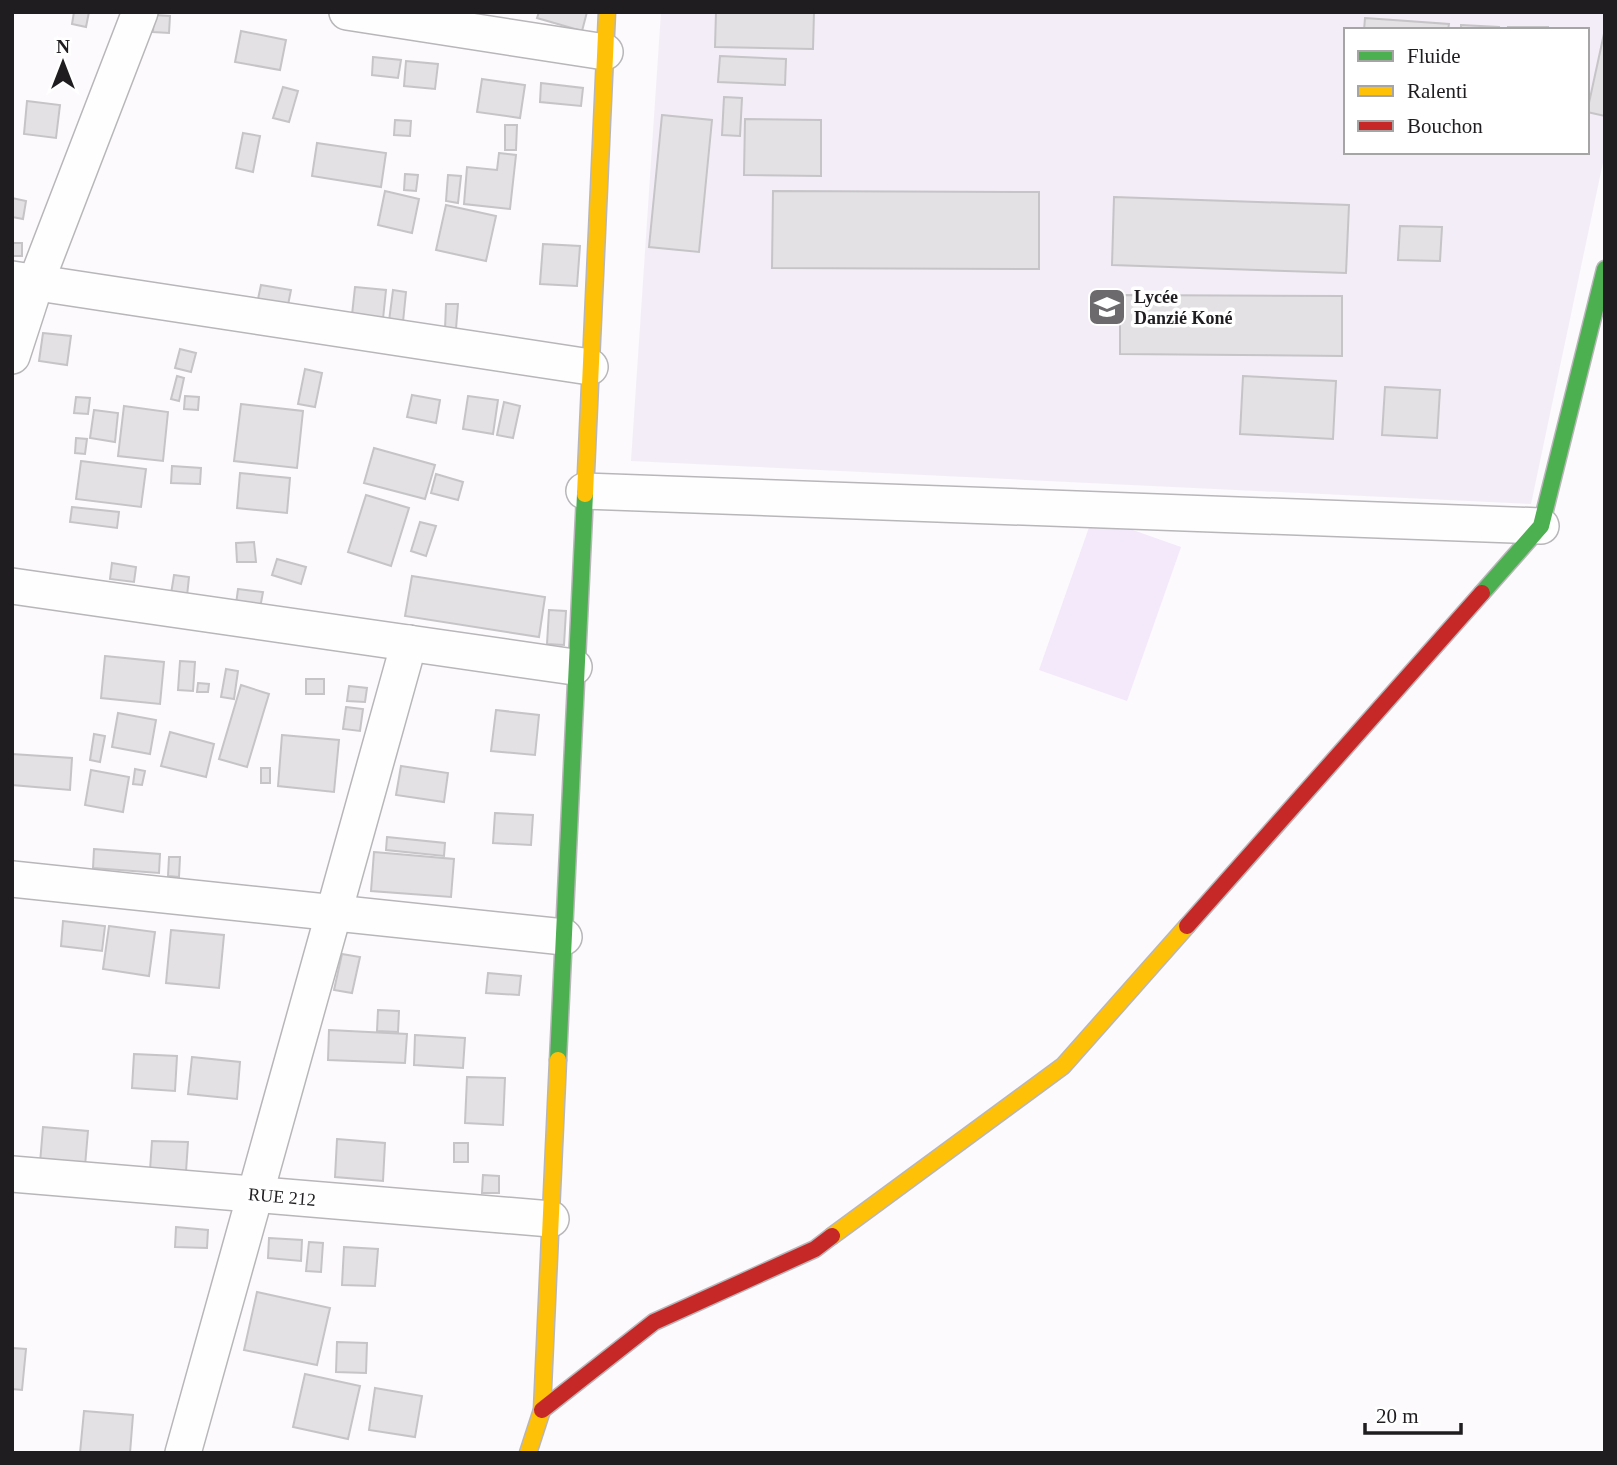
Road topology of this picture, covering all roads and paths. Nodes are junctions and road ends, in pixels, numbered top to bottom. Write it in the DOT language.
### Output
graph roads {
  1 [pos="140,12"];
  2 [pos="347,12"];
  3 [pos="607,12"];
  4 [pos="605,52"];
  5 [pos="1605,269"];
  6 [pos="24,280"];
  7 [pos="12,356"];
  8 [pos="590,367"];
  9 [pos="584,491"];
  10 [pos="1541,526"];
  11 [pos="12,586"];
  12 [pos="410,643"];
  13 [pos="575,667"];
  14 [pos="12,879"];
  15 [pos="333,913"];
  16 [pos="564,937"];
  17 [pos="12,1174"];
  18 [pos="254,1195"];
  19 [pos="551,1219"];
  20 [pos="542,1410"];
  21 [pos="183,1453"];
  22 [pos="528,1453"];
  1 -- 6 [label="street"];
  2 -- 4 [label="street"];
  3 -- 4 [label="street"];
  4 -- 8 [label="street"];
  5 -- 10 [label="street"];
  6 -- 7 [label="street"];
  6 -- 8 [label="street"];
  8 -- 9 [label="street"];
  9 -- 10 [label="street"];
  9 -- 13 [label="street"];
  10 -- 20 [label="street"];
  11 -- 12 [label="street"];
  12 -- 13 [label="street"];
  12 -- 15 [label="street"];
  13 -- 16 [label="street"];
  14 -- 15 [label="street"];
  15 -- 16 [label="street"];
  15 -- 18 [label="street"];
  16 -- 19 [label="street"];
  17 -- 18 [label="street, RUE 212"];
  18 -- 19 [label="street, RUE 212"];
  18 -- 21 [label="street"];
  19 -- 20 [label="street"];
  20 -- 22 [label="street"];
}
